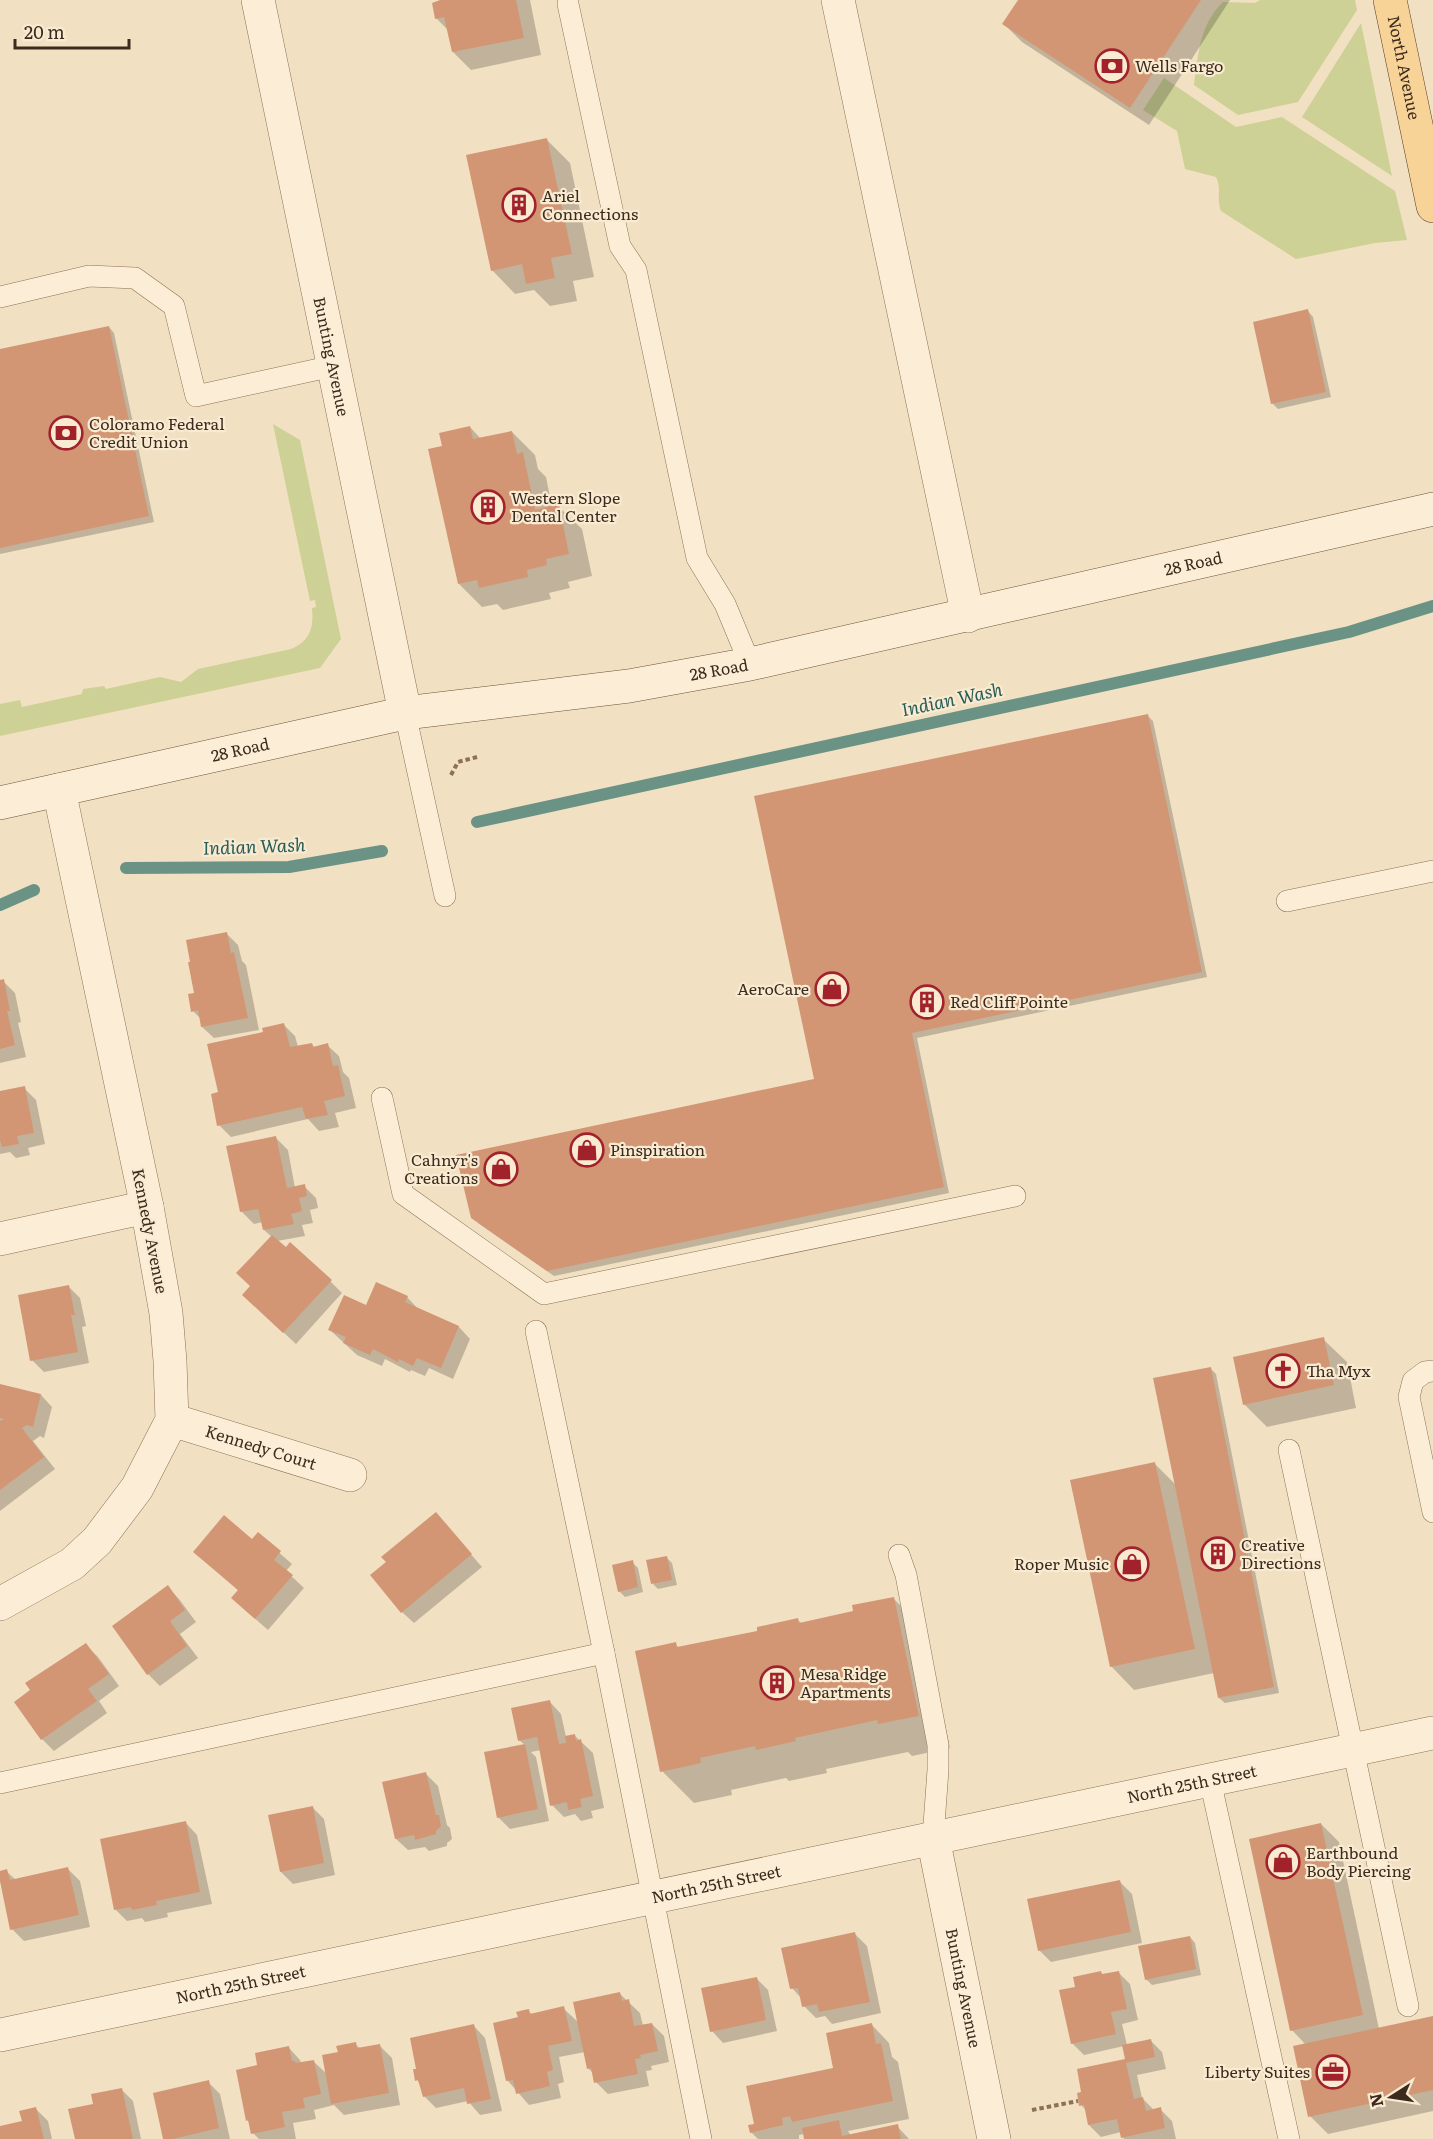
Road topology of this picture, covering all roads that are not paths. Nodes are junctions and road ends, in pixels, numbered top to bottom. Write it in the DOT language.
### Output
graph roads {
  1 [pos="258,0"];
  2 [pos="838,0"];
  3 [pos="1390,0"];
  4 [pos="569,1"];
  5 [pos="1433,206"];
  6 [pos="0,297"];
  7 [pos="333,366"];
  8 [pos="1433,509"];
  9 [pos="968,616"];
  10 [pos="750,664"];
  11 [pos="405,713"];
  12 [pos="59,790"];
  13 [pos="0,803"];
  14 [pos="1433,871"];
  15 [pos="445,896"];
  16 [pos="1287,901"];
  17 [pos="382,1098"];
  18 [pos="1015,1196"];
  19 [pos="147,1207"];
  20 [pos="0,1239"];
  21 [pos="536,1331"];
  22 [pos="1433,1371"];
  23 [pos="172,1420"];
  24 [pos="1289,1450"];
  25 [pos="350,1475"];
  26 [pos="1433,1512"];
  27 [pos="899,1555"];
  28 [pos="0,1604"];
  29 [pos="604,1653"];
  30 [pos="1433,1733"];
  31 [pos="1353,1750"];
  32 [pos="1210,1780"];
  33 [pos="0,1783"];
  34 [pos="933,1838"];
  35 [pos="652,1897"];
  36 [pos="1408,2006"];
  37 [pos="0,2035"];
  38 [pos="701,2139"];
  39 [pos="994,2139"];
  40 [pos="1289,2139"];
  1 -- 7 [label="street, Bunting Avenue"];
  2 -- 9 [label="street"];
  3 -- 5 [label="main road, North Avenue"];
  4 -- 10 [label="lane"];
  6 -- 7 [label="lane"];
  7 -- 11 [label="street, Bunting Avenue"];
  8 -- 9 [label="street, 28 Road"];
  9 -- 10 [label="street, 28 Road"];
  10 -- 11 [label="street, 28 Road"];
  11 -- 12 [label="street, 28 Road"];
  11 -- 15 [label="lane"];
  12 -- 13 [label="street, 28 Road"];
  12 -- 19 [label="street, Kennedy Avenue"];
  14 -- 16 [label="lane"];
  17 -- 18 [label="lane"];
  19 -- 20 [label="street"];
  19 -- 23 [label="street, Kennedy Avenue"];
  21 -- 29 [label="lane"];
  22 -- 26 [label="lane"];
  23 -- 25 [label="street, Kennedy Court"];
  23 -- 28 [label="street, Kennedy Avenue"];
  24 -- 31 [label="lane"];
  27 -- 34 [label="lane"];
  29 -- 33 [label="lane"];
  29 -- 35 [label="lane"];
  30 -- 31 [label="street, North 25th Street"];
  31 -- 32 [label="street, North 25th Street"];
  31 -- 36 [label="lane"];
  32 -- 34 [label="street, North 25th Street"];
  32 -- 40 [label="lane"];
  34 -- 35 [label="street, North 25th Street"];
  34 -- 39 [label="street, Bunting Avenue"];
  35 -- 37 [label="street, North 25th Street"];
  35 -- 38 [label="lane"];
}
